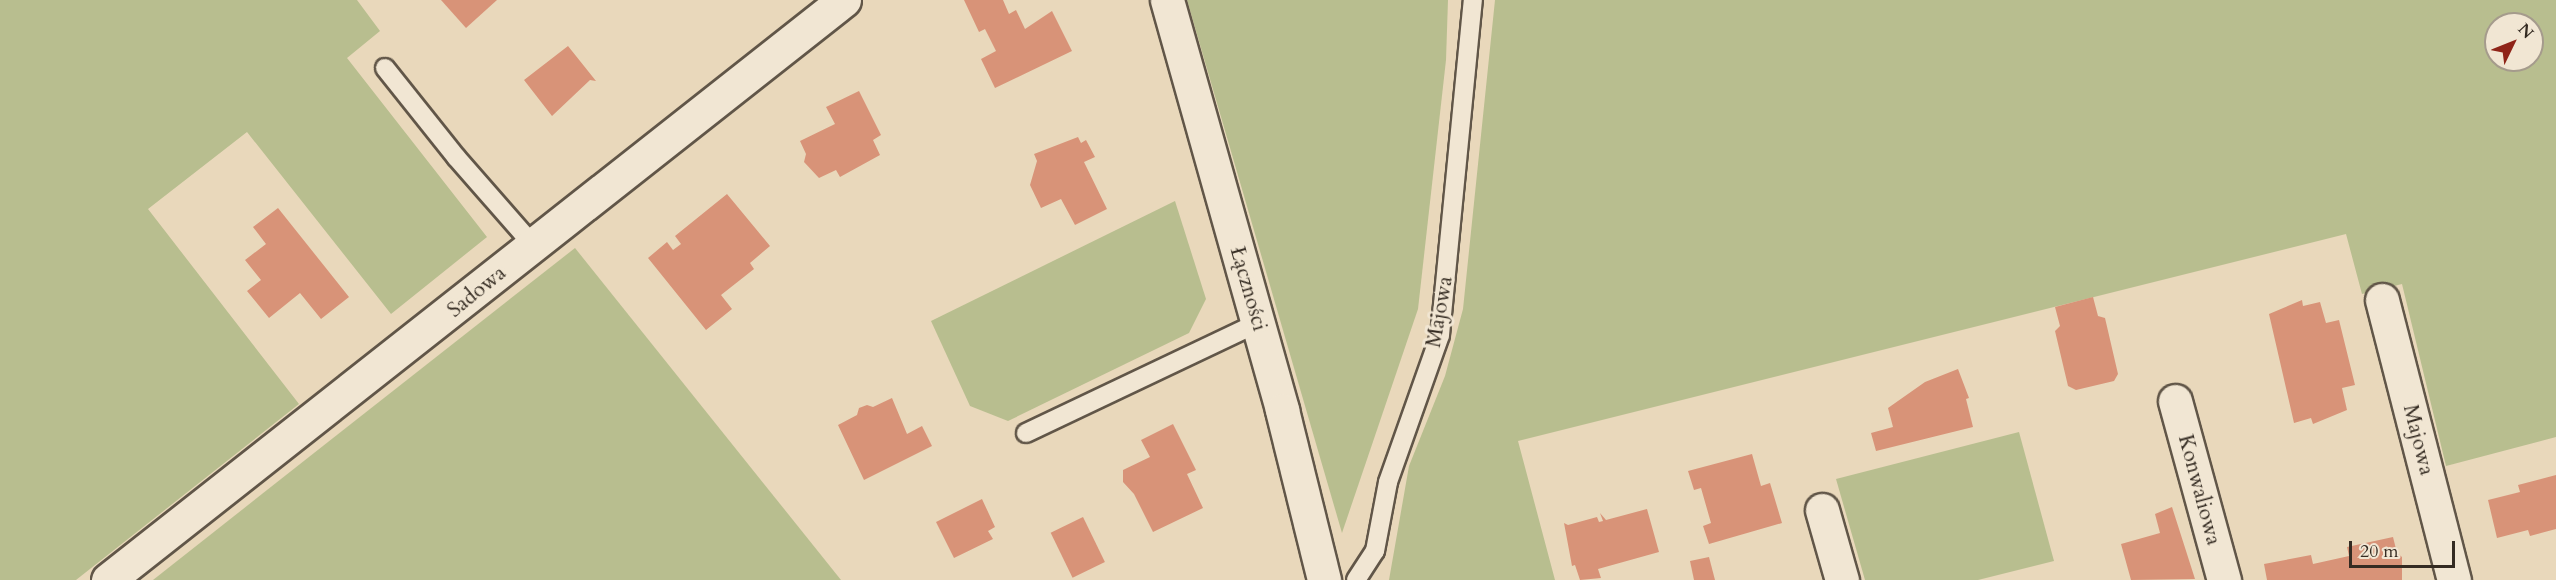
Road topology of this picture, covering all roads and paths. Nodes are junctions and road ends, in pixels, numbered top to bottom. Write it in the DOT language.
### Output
graph roads {
  1 [pos="844,0"];
  2 [pos="1167,0"];
  3 [pos="1473,0"];
  4 [pos="385,68"];
  5 [pos="534,246"];
  6 [pos="2382,300"];
  7 [pos="1258,323"];
  8 [pos="2175,401"];
  9 [pos="1026,433"];
  10 [pos="1822,510"];
  11 [pos="108,580"];
  12 [pos="1324,580"];
  13 [pos="1356,580"];
  14 [pos="1842,580"];
  15 [pos="2224,580"];
  16 [pos="2454,580"];
  1 -- 5 [label="street, Sadowa"];
  2 -- 7 [label="street, Łączności"];
  3 -- 13 [label="lane, Majowa"];
  4 -- 5 [label="lane"];
  5 -- 11 [label="street, Sadowa"];
  6 -- 16 [label="street, Majowa"];
  7 -- 9 [label="lane"];
  7 -- 12 [label="street, Łączności"];
  8 -- 15 [label="street, Konwaliowa"];
  10 -- 14 [label="street"];
}
